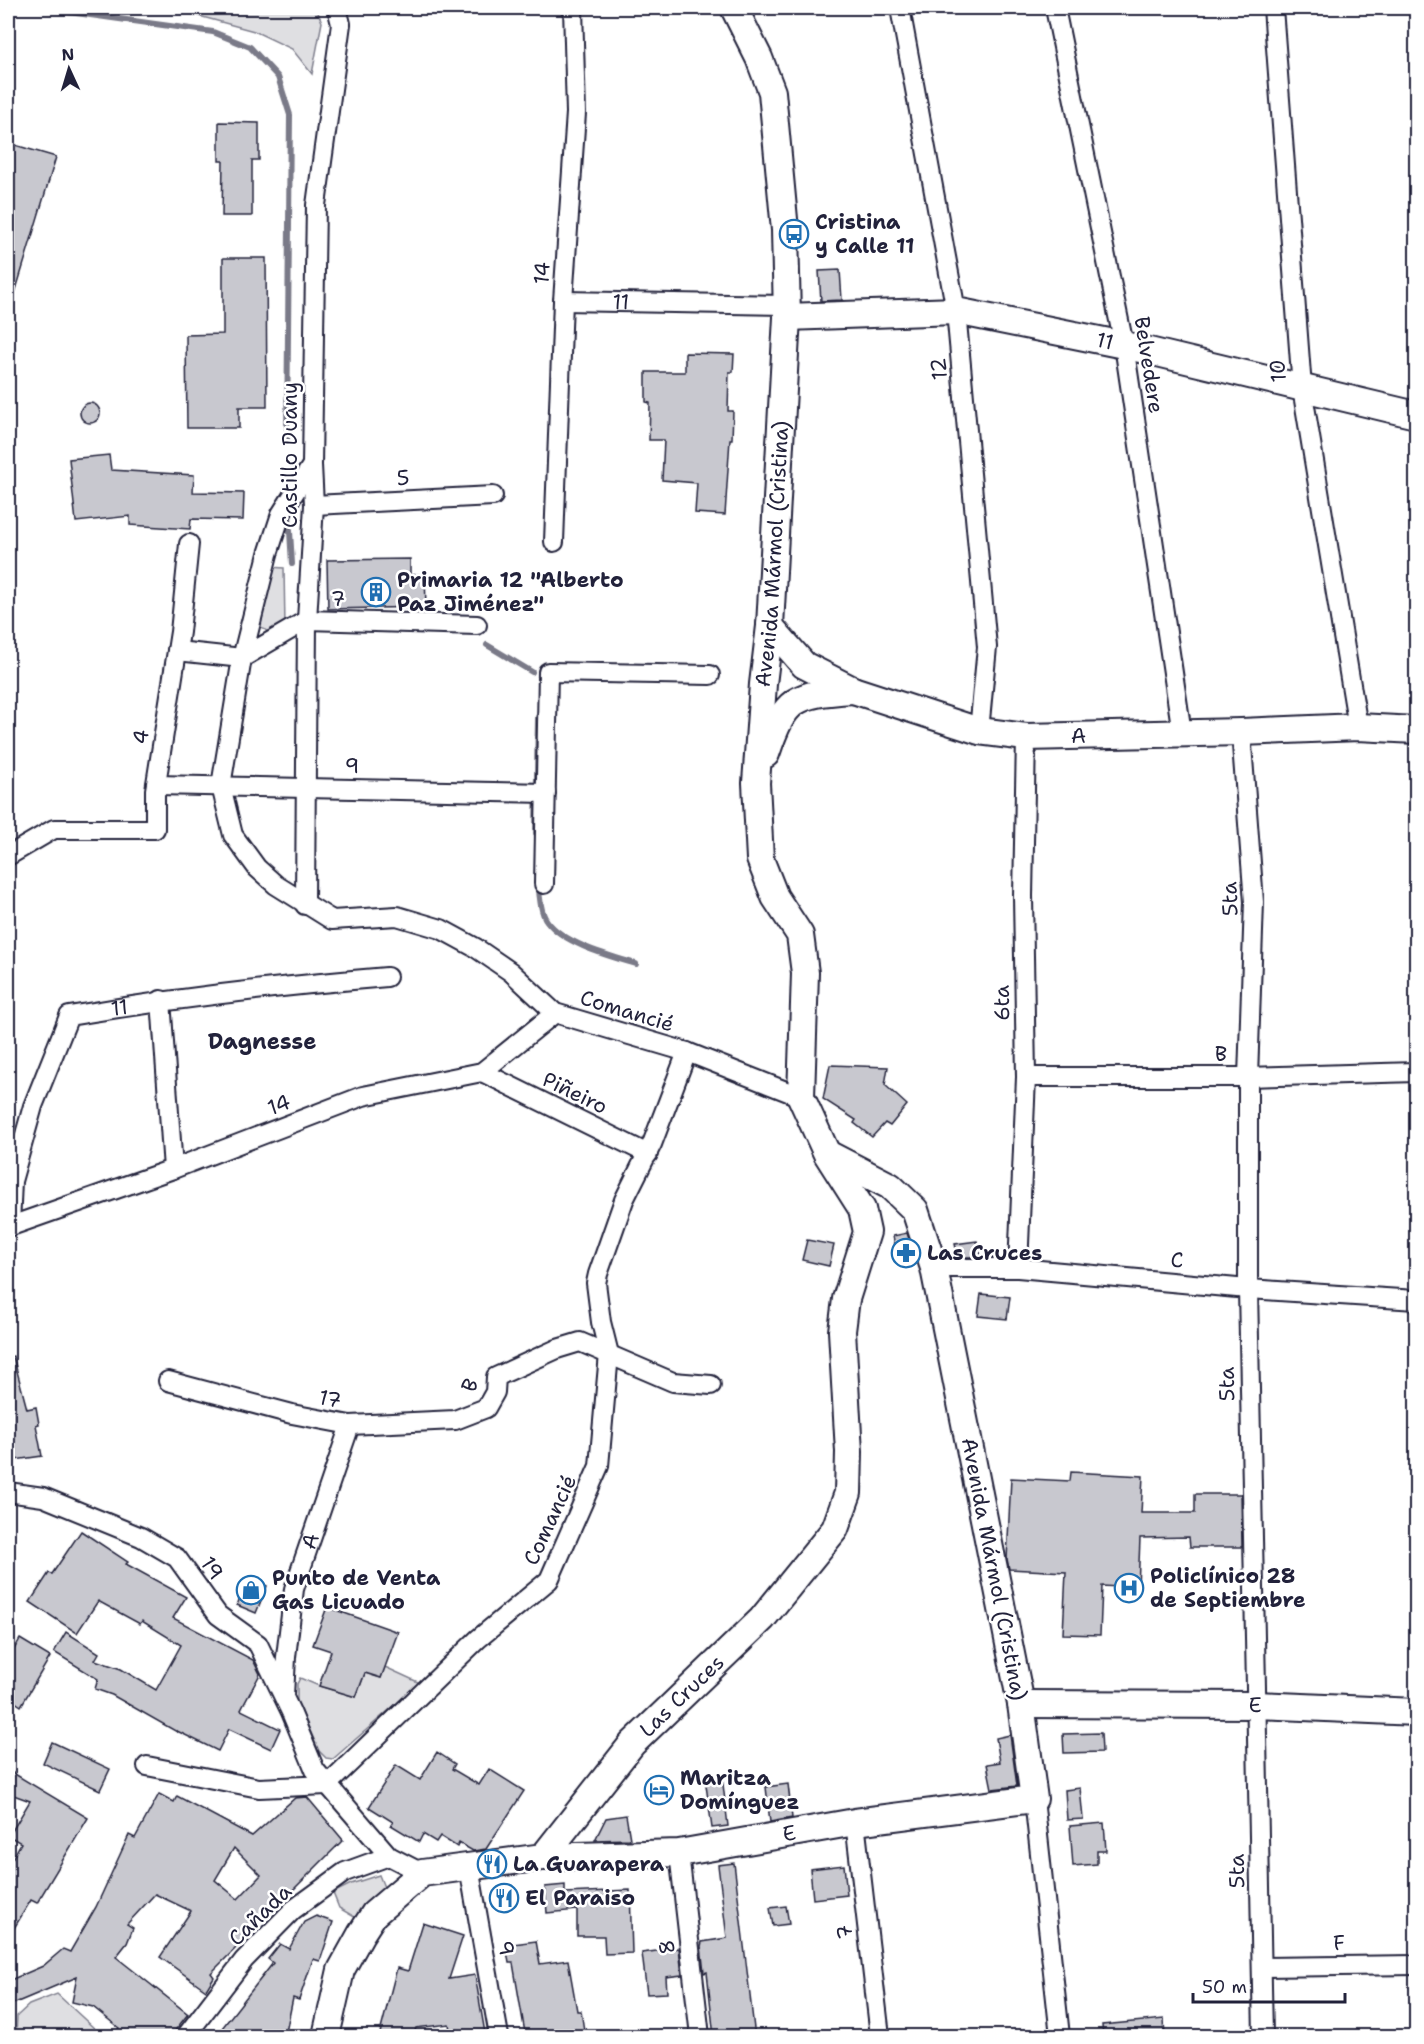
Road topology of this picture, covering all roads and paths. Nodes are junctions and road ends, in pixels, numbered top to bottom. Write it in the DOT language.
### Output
graph roads {
  1 [pos="337,8"];
  2 [pos="572,8"];
  3 [pos="734,8"];
  4 [pos="900,8"];
  5 [pos="1055,8"];
  6 [pos="1273,8"];
  7 [pos="563,301"];
  8 [pos="787,311"];
  9 [pos="956,311"];
  10 [pos="1124,345"];
  11 [pos="1302,388"];
  12 [pos="1416,415"];
  13 [pos="312,465"];
  14 [pos="493,496"];
  15 [pos="315,505"];
  16 [pos="554,542"];
  17 [pos="189,544"];
  18 [pos="307,620"];
  19 [pos="477,625"];
  20 [pos="770,626"];
  21 [pos="177,651"];
  22 [pos="242,658"];
  23 [pos="710,675"];
  24 [pos="853,690"];
  25 [pos="1358,727"];
  26 [pos="1416,730"];
  27 [pos="979,731"];
  28 [pos="1241,732"];
  29 [pos="1182,733"];
  30 [pos="1026,737"];
  31 [pos="756,783"];
  32 [pos="156,785"];
  33 [pos="221,786"];
  34 [pos="306,788"];
  35 [pos="546,793"];
  36 [pos="8,856"];
  37 [pos="544,884"];
  38 [pos="305,905"];
  39 [pos="387,976"];
  40 [pos="161,1000"];
  41 [pos="555,1013"];
  42 [pos="687,1052"];
  43 [pos="482,1072"];
  44 [pos="1416,1072"];
  45 [pos="1026,1077"];
  46 [pos="1248,1077"];
  47 [pos="801,1097"];
  48 [pos="648,1154"];
  49 [pos="827,1154"];
  50 [pos="173,1169"];
  51 [pos="9,1226"];
  52 [pos="934,1268"];
  53 [pos="1018,1268"];
  54 [pos="1248,1289"];
  55 [pos="1416,1300"];
  56 [pos="609,1354"];
  57 [pos="168,1381"];
  58 [pos="711,1385"];
  59 [pos="486,1408"];
  60 [pos="350,1425"];
  61 [pos="8,1492"];
  62 [pos="284,1698"];
  63 [pos="1021,1704"];
  64 [pos="1256,1705"];
  65 [pos="1416,1712"];
  66 [pos="147,1766"];
  67 [pos="327,1785"];
  68 [pos="1034,1798"];
  69 [pos="855,1822"];
  70 [pos="679,1853"];
  71 [pos="389,1856"];
  72 [pos="543,1857"];
  73 [pos="470,1867"];
  74 [pos="422,1873"];
  75 [pos="1416,1965"];
  76 [pos="1262,1967"];
  77 [pos="186,2037"];
  78 [pos="326,2037"];
  79 [pos="499,2037"];
  80 [pos="700,2037"];
  81 [pos="880,2037"];
  82 [pos="1060,2037"];
  83 [pos="1263,2037"];
  1 -- 13 [label="street, Castillo Duany"];
  2 -- 7 [label="street, 14"];
  3 -- 8 [label="main road, Avenida Mármol (Cristina)"];
  4 -- 9 [label="street, 12"];
  5 -- 10 [label="street, Belvedere"];
  6 -- 11 [label="street, 10"];
  7 -- 8 [label="street, 11"];
  7 -- 16 [label="street, 14"];
  8 -- 9 [label="main road, 11"];
  8 -- 20 [label="main road, Avenida Mármol (Cristina)"];
  9 -- 10 [label="main road, 11"];
  9 -- 27 [label="street, 12"];
  10 -- 11 [label="main road, 11"];
  10 -- 29 [label="street, Belvedere"];
  11 -- 12 [label="main road, 11"];
  11 -- 25 [label="street, 10"];
  13 -- 15 [label="street, Castillo Duany"];
  13 -- 22 [label="street"];
  14 -- 15 [label="street, 5"];
  15 -- 18 [label="street, Castillo Duany"];
  17 -- 21 [label="street, 4"];
  18 -- 19 [label="street, 7"];
  18 -- 22 [label="street"];
  18 -- 34 [label="street, Castillo Duany"];
  20 -- 24 [label="main road, A"];
  20 -- 31 [label="main road, Avenida Mármol (Cristina)"];
  21 -- 22 [label="street"];
  21 -- 32 [label="street, 4"];
  22 -- 33 [label="street"];
  23 -- 35 [label="street"];
  24 -- 27 [label="main road, A"];
  24 -- 31 [label="main road"];
  25 -- 26 [label="main road, A"];
  25 -- 28 [label="main road, A"];
  27 -- 30 [label="main road, A"];
  28 -- 29 [label="main road, A"];
  28 -- 46 [label="street, 5ta"];
  29 -- 30 [label="main road, A"];
  30 -- 45 [label="street, 6ta"];
  31 -- 47 [label="main road, Avenida Mármol (Cristina)"];
  32 -- 33 [label="street, 9"];
  32 -- 36 [label="street, 4"];
  33 -- 34 [label="street, 9"];
  33 -- 38 [label="street"];
  34 -- 35 [label="street, 9"];
  34 -- 38 [label="street, Castillo Duany"];
  35 -- 37 [label="street"];
  38 -- 41 [label="street"];
  39 -- 40 [label="street, 11"];
  40 -- 50 [label="street"];
  40 -- 51 [label="street, 11"];
  41 -- 42 [label="street, Comancié"];
  41 -- 43 [label="street, 14"];
  42 -- 47 [label="street, Comancié"];
  42 -- 48 [label="street, Comancié"];
  43 -- 48 [label="street, Piñeiro"];
  43 -- 50 [label="street, 14"];
  44 -- 46 [label="street, B"];
  45 -- 46 [label="street, B"];
  45 -- 53 [label="street, 6ta"];
  46 -- 54 [label="street, 5ta"];
  47 -- 49 [label="main road, Las Cruces"];
  48 -- 56 [label="street, Comancié"];
  49 -- 52 [label="main road, Avenida Mármol (Cristina)"];
  49 -- 72 [label="main road, Las Cruces"];
  50 -- 51 [label="street, 14"];
  52 -- 53 [label="street, C"];
  52 -- 63 [label="main road, Avenida Mármol (Cristina)"];
  53 -- 54 [label="street, C"];
  54 -- 55 [label="street, C"];
  54 -- 64 [label="street, 5ta"];
  56 -- 58 [label="street"];
  56 -- 59 [label="street, B"];
  56 -- 67 [label="street, Comancié"];
  57 -- 60 [label="street, 17"];
  59 -- 60 [label="street, 17"];
  60 -- 62 [label="street, A"];
  61 -- 62 [label="street, 19"];
  62 -- 67 [label="street, 19"];
  63 -- 64 [label="main road, E"];
  63 -- 68 [label="main road, Avenida Mármol (Cristina)"];
  64 -- 65 [label="main road, E"];
  64 -- 76 [label="street, 5ta"];
  66 -- 67 [label="street"];
  67 -- 71 [label="street"];
  68 -- 69 [label="main road, E"];
  68 -- 82 [label="street, Avenida Mármol (Cristina)"];
  69 -- 70 [label="main road, E"];
  69 -- 81 [label="street, 7"];
  70 -- 72 [label="main road, E"];
  70 -- 80 [label="street, 8"];
  71 -- 74 [label="street"];
  71 -- 77 [label="street, Cañada"];
  72 -- 73 [label="main road, E"];
  73 -- 74 [label="main road, E"];
  73 -- 79 [label="street, 9"];
  74 -- 78 [label="main road"];
  75 -- 76 [label="street, F"];
  76 -- 83 [label="street, 5ta"];
}
